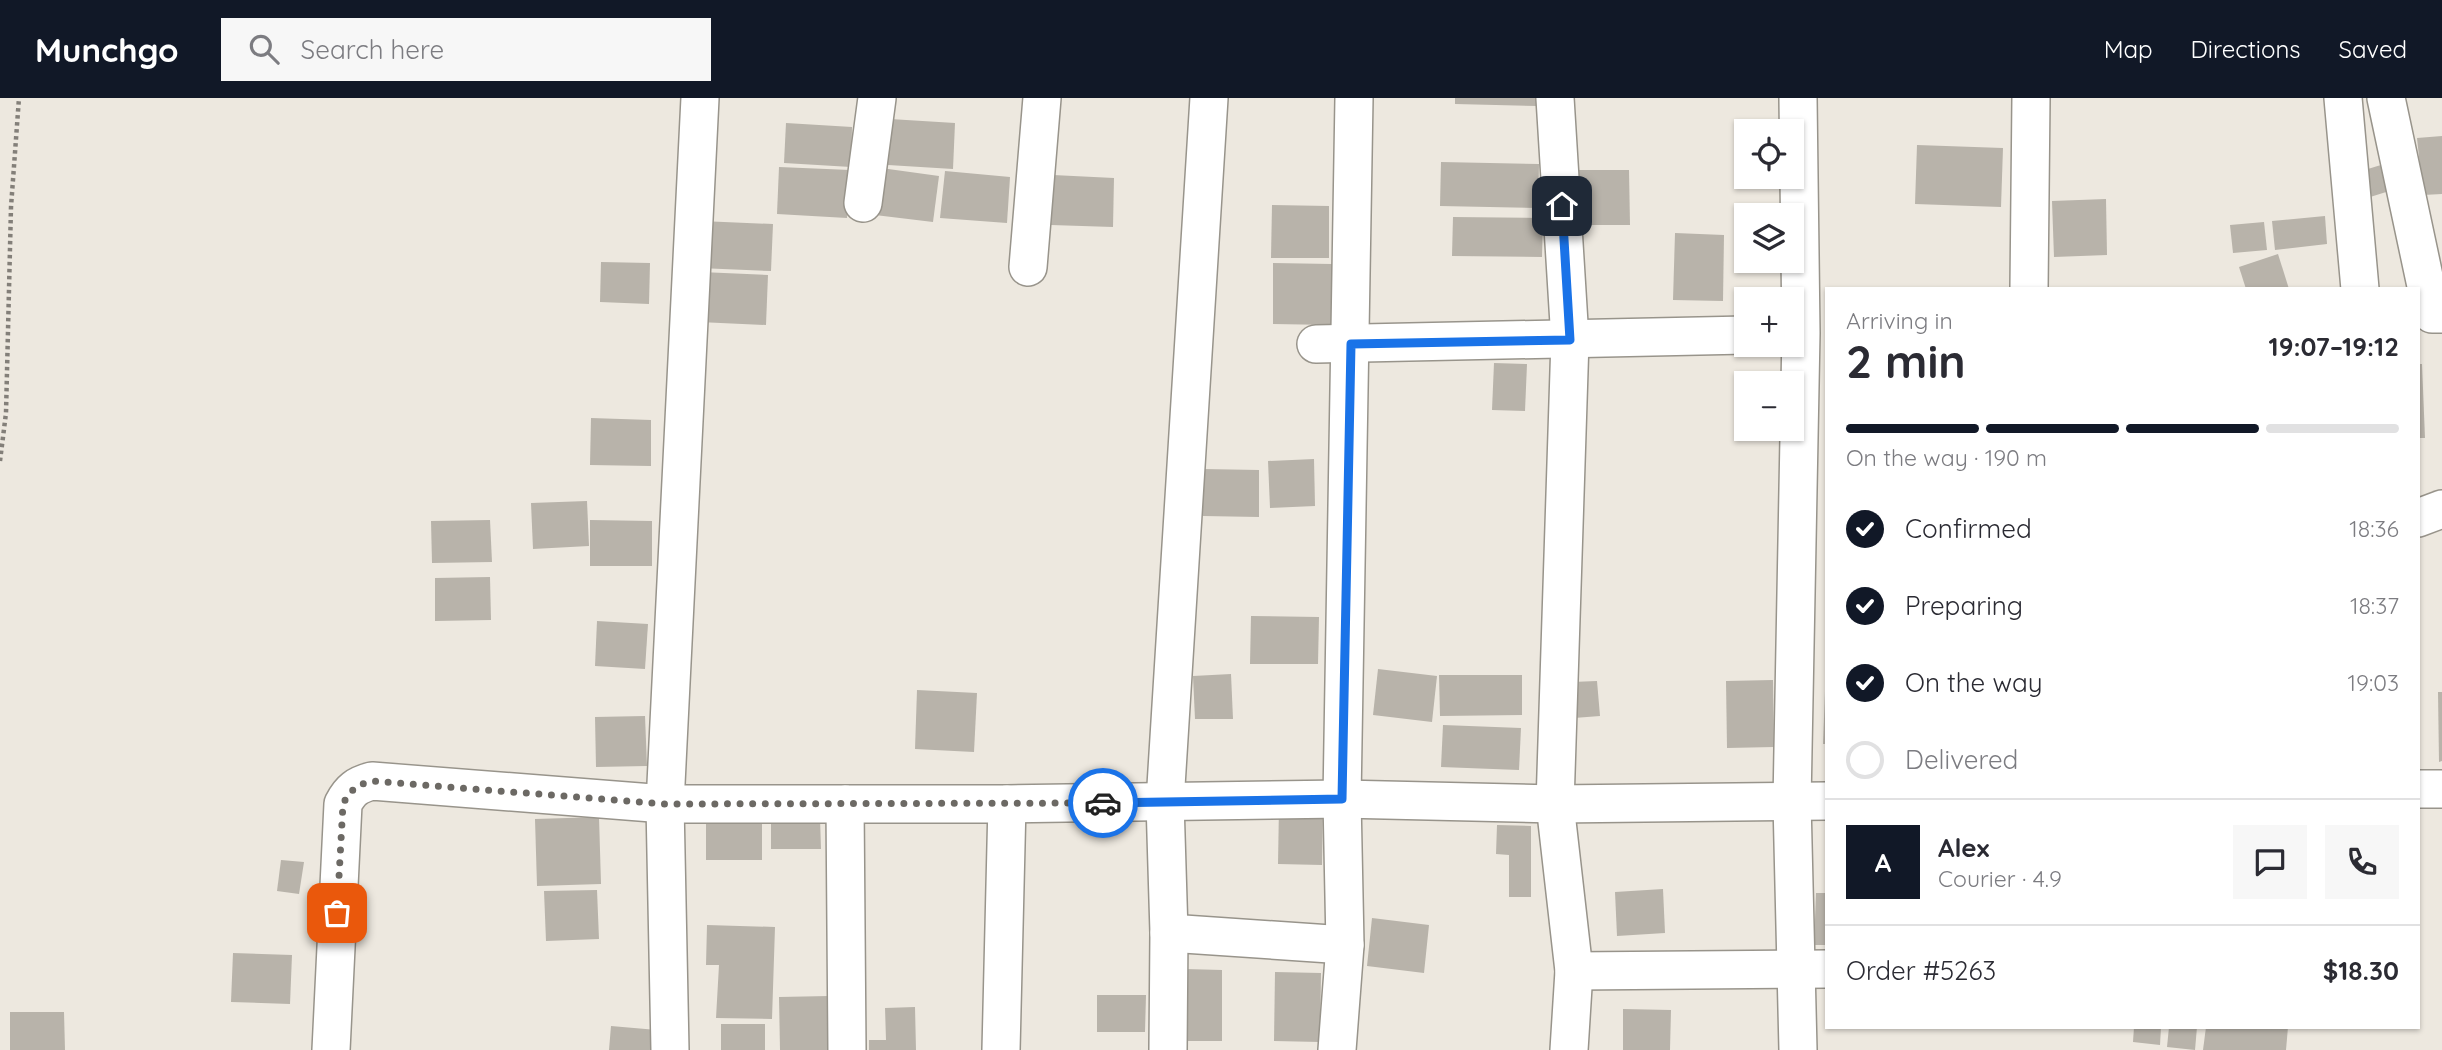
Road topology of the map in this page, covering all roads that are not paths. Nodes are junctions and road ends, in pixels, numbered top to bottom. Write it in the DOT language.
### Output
graph roads {
  1 [pos="700,98"];
  2 [pos="877,98"];
  3 [pos="1042,98"];
  4 [pos="1209,98"];
  5 [pos="1353,98"];
  6 [pos="1555,98"];
  7 [pos="1798,98"];
  8 [pos="2031,98"];
  9 [pos="2343,98"];
  10 [pos="2386,98"];
  11 [pos="863,204"];
  12 [pos="1028,267"];
  13 [pos="2029,287"];
  14 [pos="2360,287"];
  15 [pos="2442,314"];
  16 [pos="2442,320"];
  17 [pos="2420,321"];
  18 [pos="1807,333"];
  19 [pos="1734,335"];
  20 [pos="1570,340"];
  21 [pos="1333,344"];
  22 [pos="2442,509"];
  23 [pos="2420,517"];
  24 [pos="2420,789"];
  25 [pos="2442,789"];
  26 [pos="1342,799"];
  27 [pos="1810,801"];
  28 [pos="1165,803"];
  29 [pos="665,804"];
  30 [pos="845,804"];
  31 [pos="1007,804"];
  32 [pos="1555,804"];
  33 [pos="1169,933"];
  34 [pos="1345,945"];
  35 [pos="1812,969"];
  36 [pos="1574,971"];
  37 [pos="331,1050"];
  38 [pos="670,1050"];
  39 [pos="847,1050"];
  40 [pos="1000,1050"];
  41 [pos="1168,1050"];
  42 [pos="1338,1050"];
  43 [pos="1569,1050"];
  44 [pos="1798,1050"];
  1 -- 29 [label="street"];
  2 -- 11 [label="street"];
  3 -- 12 [label="street"];
  4 -- 28 [label="street"];
  5 -- 21 [label="street"];
  6 -- 20 [label="street"];
  7 -- 18 [label="street"];
  8 -- 13 [label="street"];
  9 -- 14 [label="street"];
  10 -- 15 [label="street"];
  16 -- 17 [label="street"];
  18 -- 27 [label="street"];
  19 -- 20 [label="street"];
  20 -- 21 [label="street"];
  20 -- 32 [label="street"];
  21 -- 26 [label="street"];
  22 -- 23 [label="street"];
  24 -- 25 [label="street"];
  26 -- 28 [label="street"];
  26 -- 32 [label="street"];
  26 -- 34 [label="street"];
  27 -- 32 [label="street"];
  27 -- 35 [label="street"];
  28 -- 31 [label="street"];
  28 -- 33 [label="street"];
  29 -- 30 [label="street"];
  29 -- 37 [label="street"];
  29 -- 38 [label="street"];
  30 -- 31 [label="street"];
  30 -- 39 [label="street"];
  31 -- 40 [label="street"];
  32 -- 36 [label="street"];
  33 -- 34 [label="street"];
  33 -- 41 [label="street"];
  34 -- 42 [label="street"];
  35 -- 36 [label="street"];
  35 -- 44 [label="street"];
  36 -- 43 [label="street"];
}
